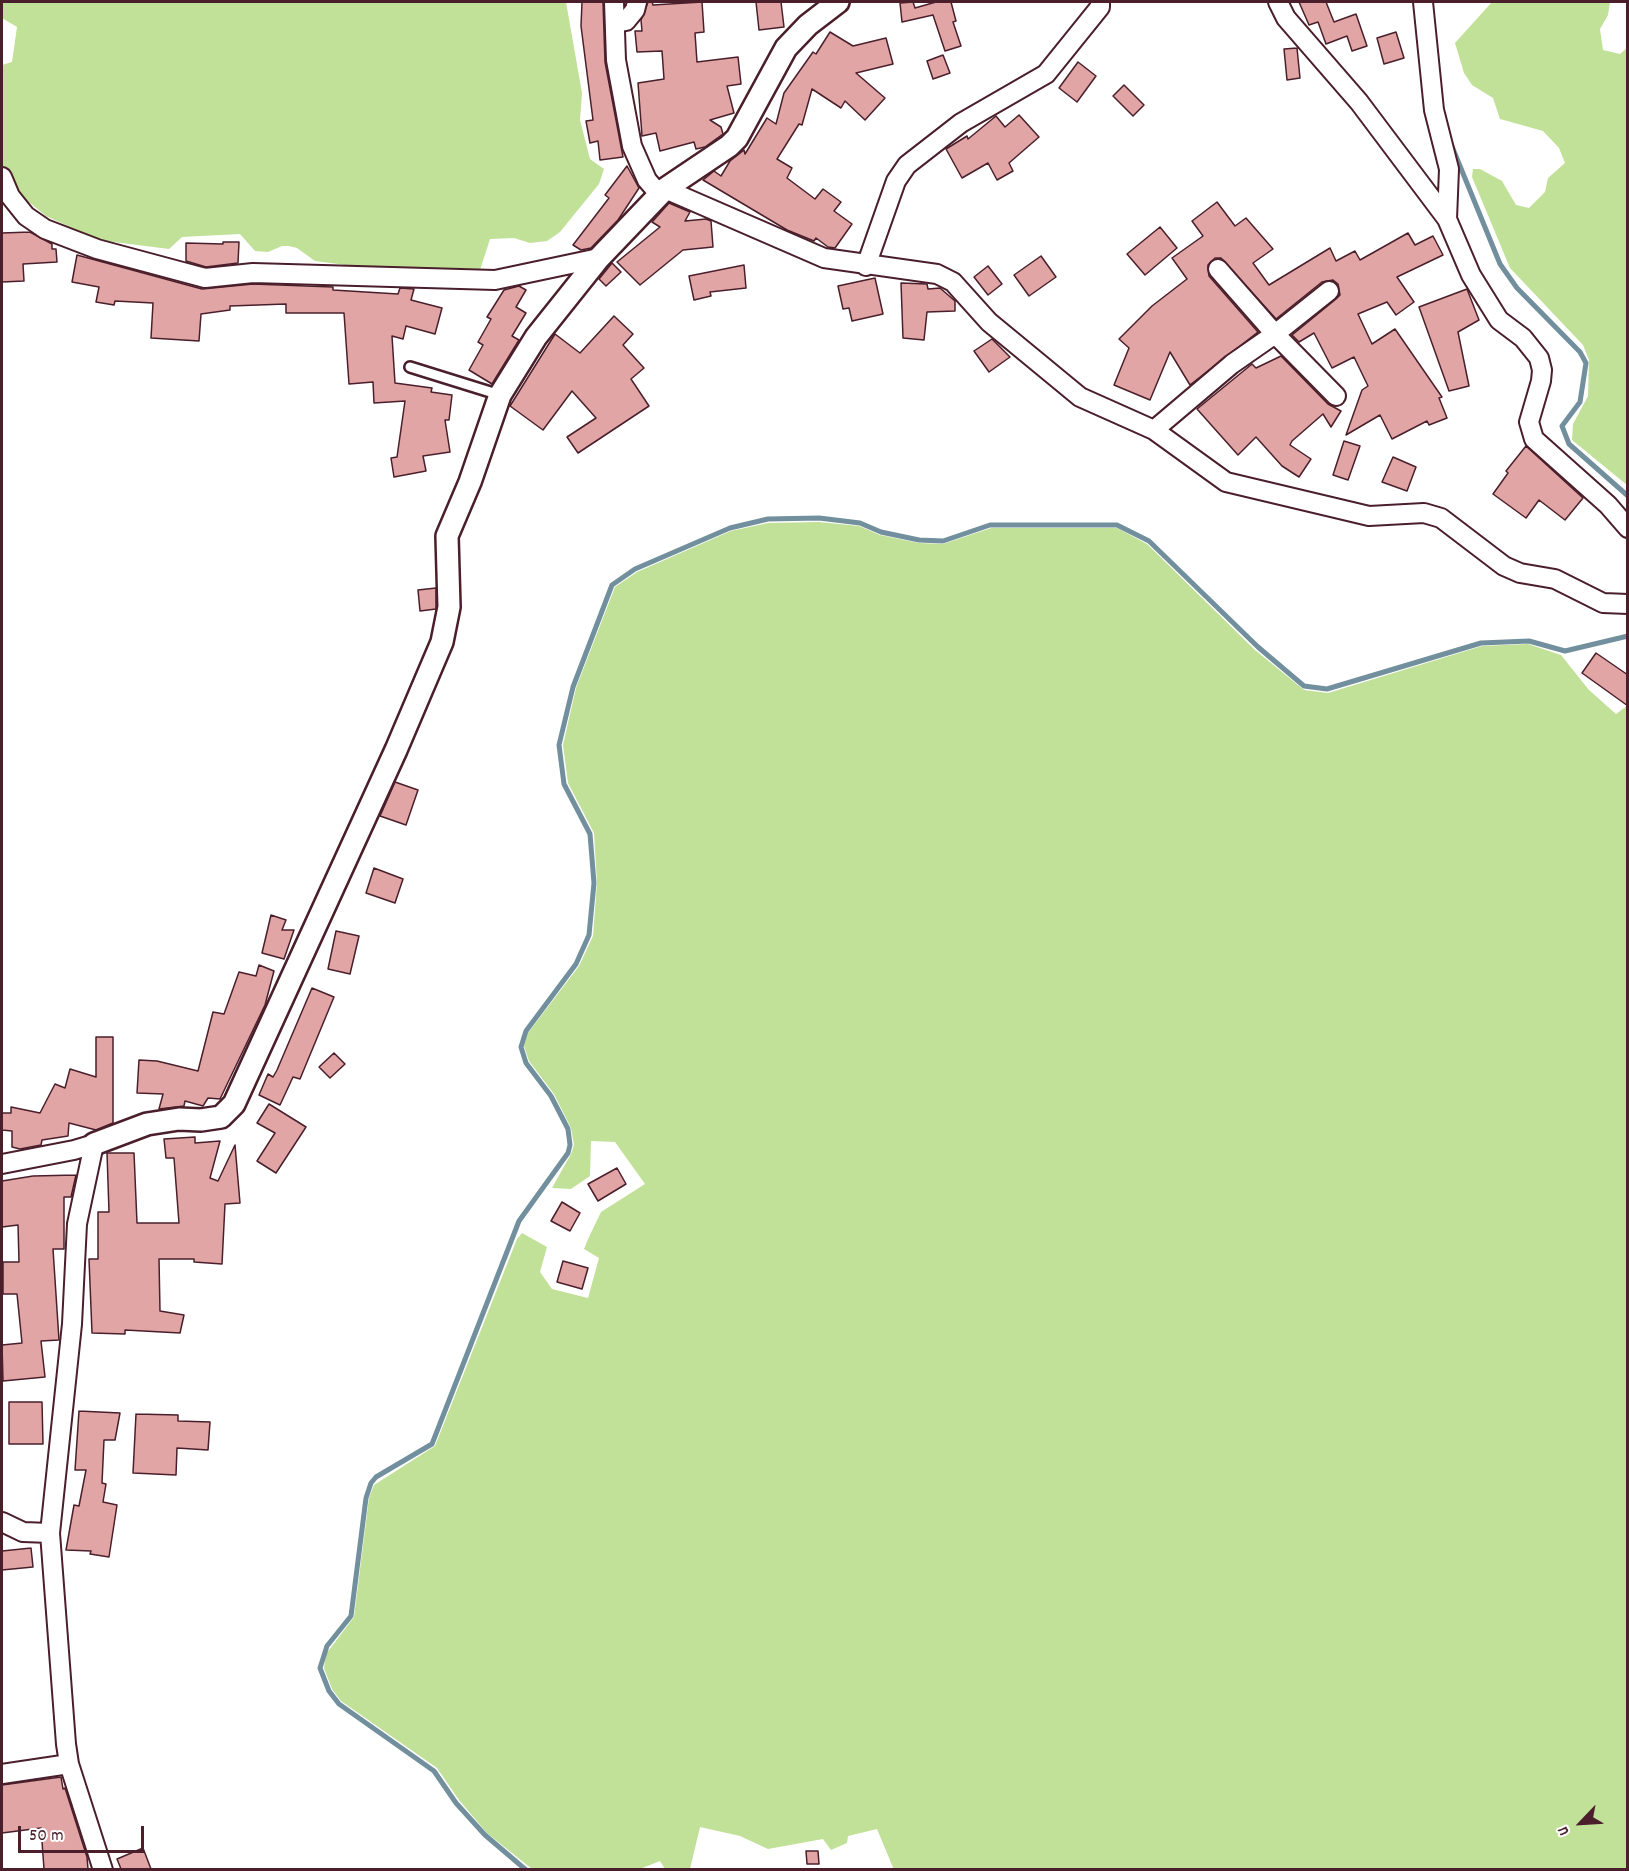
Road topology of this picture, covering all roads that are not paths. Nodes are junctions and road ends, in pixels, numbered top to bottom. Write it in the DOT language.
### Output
graph roads {
  1 [pos="614,2"];
  2 [pos="637,2"];
  3 [pos="838,2"];
  4 [pos="1100,2"];
  5 [pos="1278,2"];
  6 [pos="1423,2"];
  7 [pos="615,23"];
  8 [pos="2,177"];
  9 [pos="662,192"];
  10 [pos="1447,219"];
  11 [pos="599,258"];
  12 [pos="866,266"];
  13 [pos="1218,269"];
  14 [pos="1329,291"];
  15 [pos="1275,334"];
  16 [pos="410,367"];
  17 [pos="500,395"];
  18 [pos="1336,396"];
  19 [pos="1154,430"];
  20 [pos="1628,528"];
  21 [pos="1628,604"];
  22 [pos="94,1144"];
  23 [pos="2,1164"];
  24 [pos="2,1522"];
  25 [pos="50,1533"];
  26 [pos="69,1764"];
  27 [pos="2,1774"];
  28 [pos="103,1869"];
  1 -- 7 [label="street"];
  2 -- 7 [label="street"];
  3 -- 9 [label="street"];
  4 -- 12 [label="street"];
  5 -- 10 [label="street"];
  6 -- 10 [label="street"];
  7 -- 9 [label="street"];
  8 -- 11 [label="street"];
  9 -- 11 [label="street"];
  9 -- 12 [label="street"];
  10 -- 20 [label="street"];
  11 -- 17 [label="street"];
  12 -- 19 [label="street"];
  13 -- 15 [label="street"];
  14 -- 15 [label="street"];
  15 -- 18 [label="street"];
  15 -- 19 [label="street"];
  16 -- 17 [label="lane"];
  17 -- 22 [label="street"];
  19 -- 21 [label="street"];
  22 -- 23 [label="street"];
  22 -- 25 [label="street"];
  24 -- 25 [label="street"];
  25 -- 26 [label="street"];
  26 -- 27 [label="street"];
  26 -- 28 [label="street"];
}
